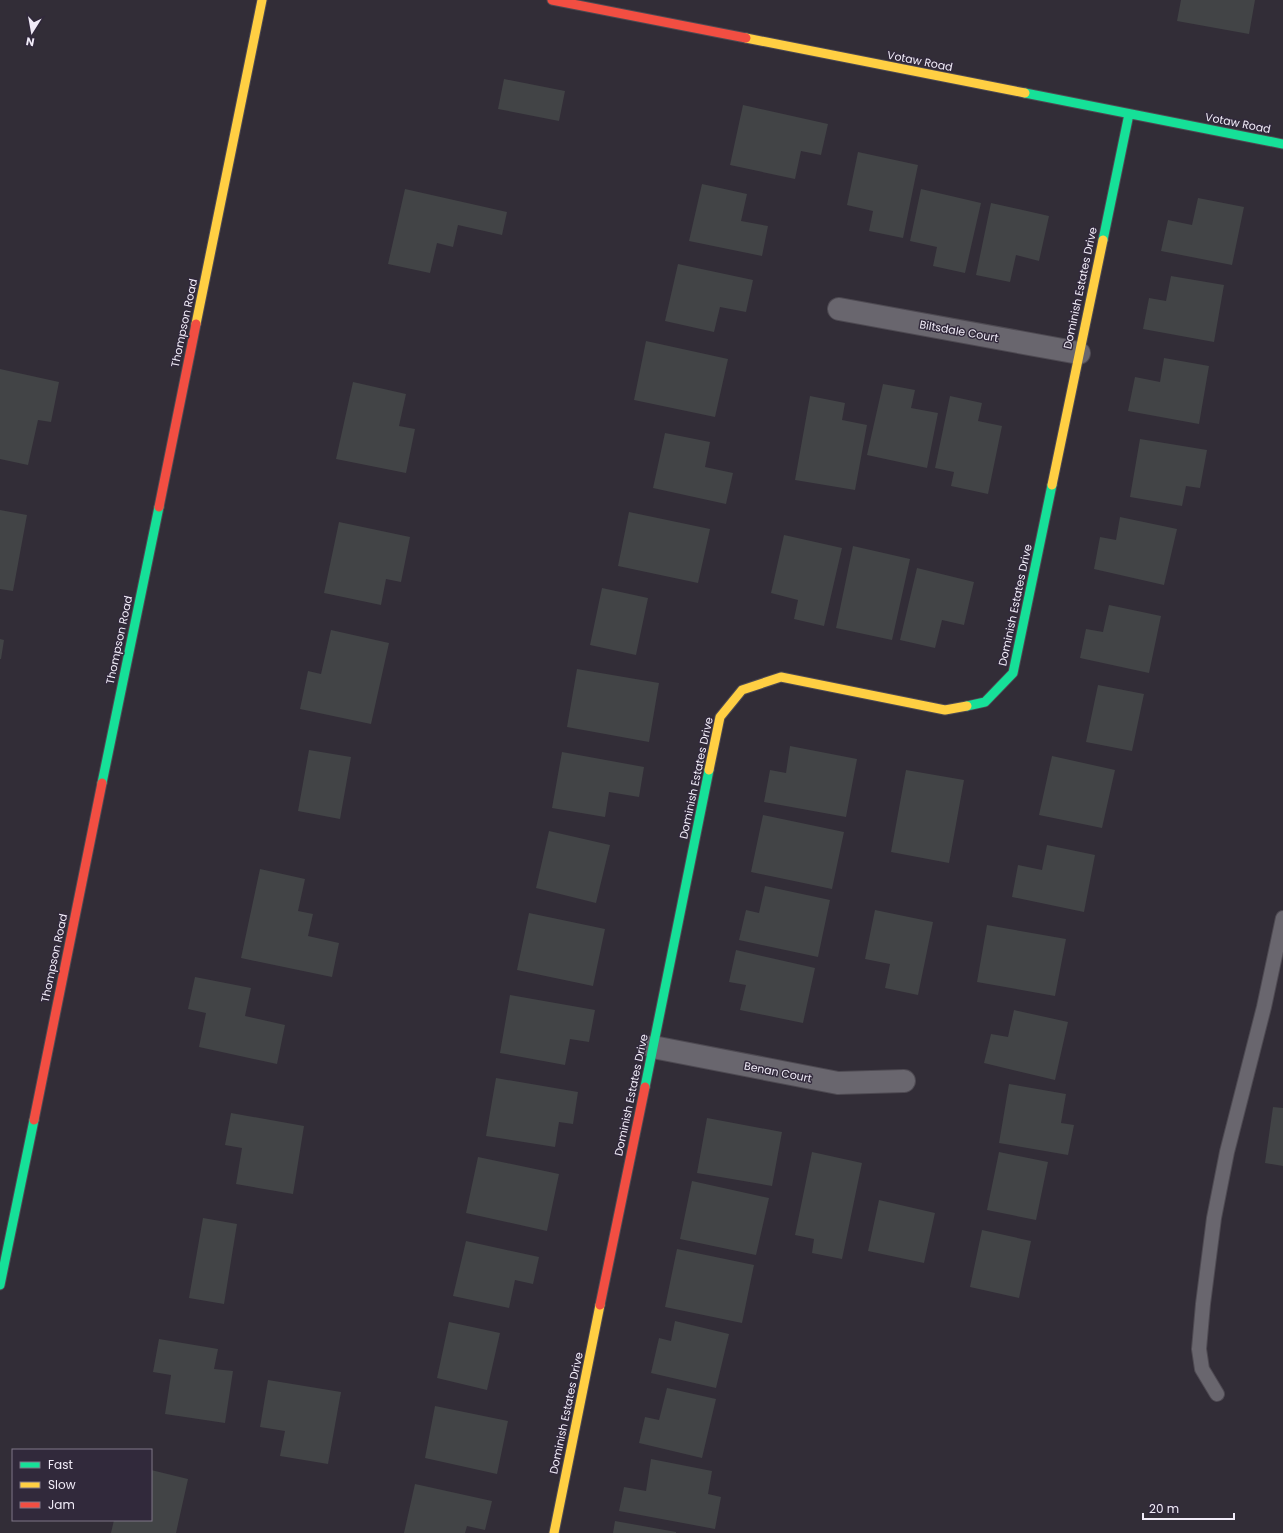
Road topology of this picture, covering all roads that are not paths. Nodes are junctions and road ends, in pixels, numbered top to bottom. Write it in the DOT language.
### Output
graph roads {
  1 [pos="262,0"];
  2 [pos="552,0"];
  3 [pos="1129,114"];
  4 [pos="1283,143"];
  5 [pos="839,310"];
  6 [pos="1079,352"];
  7 [pos="1283,918"];
  8 [pos="653,1047"];
  9 [pos="904,1081"];
  10 [pos="0,1285"];
  11 [pos="1217,1394"];
  12 [pos="554,1533"];
  1 -- 10 [label="street, Thompson Road"];
  2 -- 3 [label="street, Votaw Road"];
  3 -- 4 [label="street, Votaw Road"];
  3 -- 6 [label="street, Dominish Estates Drive"];
  5 -- 6 [label="street, Biltsdale Court"];
  6 -- 8 [label="street, Dominish Estates Drive"];
  7 -- 11 [label="lane"];
  8 -- 9 [label="street, Benan Court"];
  8 -- 12 [label="street, Dominish Estates Drive"];
}
